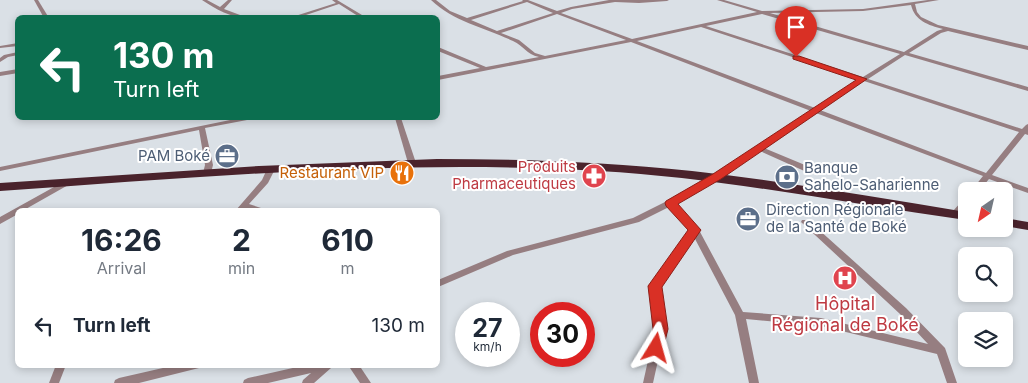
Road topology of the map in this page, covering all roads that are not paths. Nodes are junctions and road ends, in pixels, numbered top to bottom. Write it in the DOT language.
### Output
graph roads {
  1 [pos="36,0"];
  2 [pos="204,0"];
  3 [pos="230,0"];
  4 [pos="433,0"];
  5 [pos="526,0"];
  6 [pos="612,0"];
  7 [pos="667,0"];
  8 [pos="719,0"];
  9 [pos="937,0"];
  10 [pos="336,1"];
  11 [pos="659,1"];
  12 [pos="913,4"];
  13 [pos="221,9"];
  14 [pos="557,12"];
  15 [pos="764,12"];
  16 [pos="46,15"];
  17 [pos="238,15"];
  18 [pos="299,15"];
  19 [pos="360,15"];
  20 [pos="467,20"];
  21 [pos="700,26"];
  22 [pos="946,30"];
  23 [pos="496,32"];
  24 [pos="630,41"];
  25 [pos="15,44"];
  26 [pos="0,48"];
  27 [pos="1028,48"];
  28 [pos="440,50"];
  29 [pos="906,53"];
  30 [pos="15,54"];
  31 [pos="544,56"];
  32 [pos="0,60"];
  33 [pos="484,68"];
  34 [pos="15,72"];
  35 [pos="0,74"];
  36 [pos="440,78"];
  37 [pos="863,79"];
  38 [pos="1028,89"];
  39 [pos="818,110"];
  40 [pos="237,120"];
  41 [pos="399,120"];
  42 [pos="202,127"];
  43 [pos="1026,130"];
  44 [pos="758,148"];
  45 [pos="412,162"];
  46 [pos="0,169"];
  47 [pos="271,169"];
  48 [pos="814,172"];
  49 [pos="207,173"];
  50 [pos="717,176"];
  51 [pos="989,176"];
  52 [pos="983,182"];
  53 [pos="66,184"];
  54 [pos="0,188"];
  55 [pos="1028,191"];
  56 [pos="670,203"];
  57 [pos="242,207"];
  58 [pos="22,208"];
  59 [pos="15,212"];
  60 [pos="958,215"];
  61 [pos="0,221"];
  62 [pos="805,222"];
  63 [pos="1013,224"];
  64 [pos="1028,226"];
  65 [pos="695,230"];
  66 [pos="440,283"];
  67 [pos="740,315"];
  68 [pos="940,351"];
  69 [pos="60,368"];
  70 [pos="182,368"];
  71 [pos="313,368"];
  72 [pos="323,368"];
  73 [pos="355,368"];
  74 [pos="54,383"];
  75 [pos="119,383"];
  76 [pos="248,383"];
  77 [pos="307,383"];
  78 [pos="366,383"];
  79 [pos="648,383"];
  80 [pos="754,383"];
  81 [pos="952,383"];
  1 -- 16 [label="street"];
  2 -- 13 [label="street"];
  3 -- 13 [label="street"];
  4 -- 20 [label="street"];
  5 -- 14 [label="street"];
  5 -- 20 [label="street"];
  6 -- 11 [label="street"];
  6 -- 14 [label="street"];
  7 -- 11 [label="street"];
  8 -- 15 [label="street"];
  9 -- 12 [label="street"];
  10 -- 18 [label="street"];
  10 -- 19 [label="street"];
  12 -- 15 [label="street"];
  12 -- 22 [label="street"];
  13 -- 17 [label="street"];
  14 -- 23 [label="street"];
  14 -- 24 [label="street"];
  15 -- 21 [label="street"];
  15 -- 29 [label="street"];
  20 -- 23 [label="street"];
  21 -- 24 [label="street"];
  21 -- 37 [label="street"];
  22 -- 27 [label="street"];
  22 -- 29 [label="street"];
  23 -- 31 [label="street"];
  24 -- 31 [label="street"];
  24 -- 39 [label="street"];
  25 -- 26 [label="street"];
  28 -- 33 [label="street"];
  29 -- 37 [label="street"];
  29 -- 38 [label="street"];
  30 -- 32 [label="street"];
  31 -- 33 [label="street"];
  33 -- 36 [label="street"];
  34 -- 35 [label="street"];
  37 -- 39 [label="street"];
  37 -- 43 [label="street"];
  39 -- 44 [label="street"];
  39 -- 51 [label="street"];
  40 -- 42 [label="street"];
  41 -- 45 [label="street"];
  42 -- 46 [label="street"];
  42 -- 49 [label="street"];
  43 -- 51 [label="street"];
  44 -- 48 [label="street"];
  44 -- 50 [label="street"];
  45 -- 47 [label="highway"];
  45 -- 50 [label="highway"];
  47 -- 49 [label="highway"];
  47 -- 57 [label="street"];
  49 -- 53 [label="highway"];
  50 -- 56 [label="street"];
  50 -- 60 [label="highway"];
  51 -- 52 [label="street"];
  51 -- 55 [label="street"];
  53 -- 54 [label="highway"];
  53 -- 58 [label="street"];
  56 -- 65 [label="street"];
  56 -- 66 [label="street"];
  59 -- 61 [label="street"];
  62 -- 68 [label="street"];
  63 -- 64 [label="highway"];
  65 -- 67 [label="street"];
  65 -- 79 [label="street"];
  67 -- 68 [label="street"];
  67 -- 80 [label="street"];
  68 -- 81 [label="street"];
  69 -- 74 [label="street"];
  70 -- 75 [label="street"];
  71 -- 76 [label="street"];
  72 -- 77 [label="street"];
  73 -- 78 [label="street"];
}
